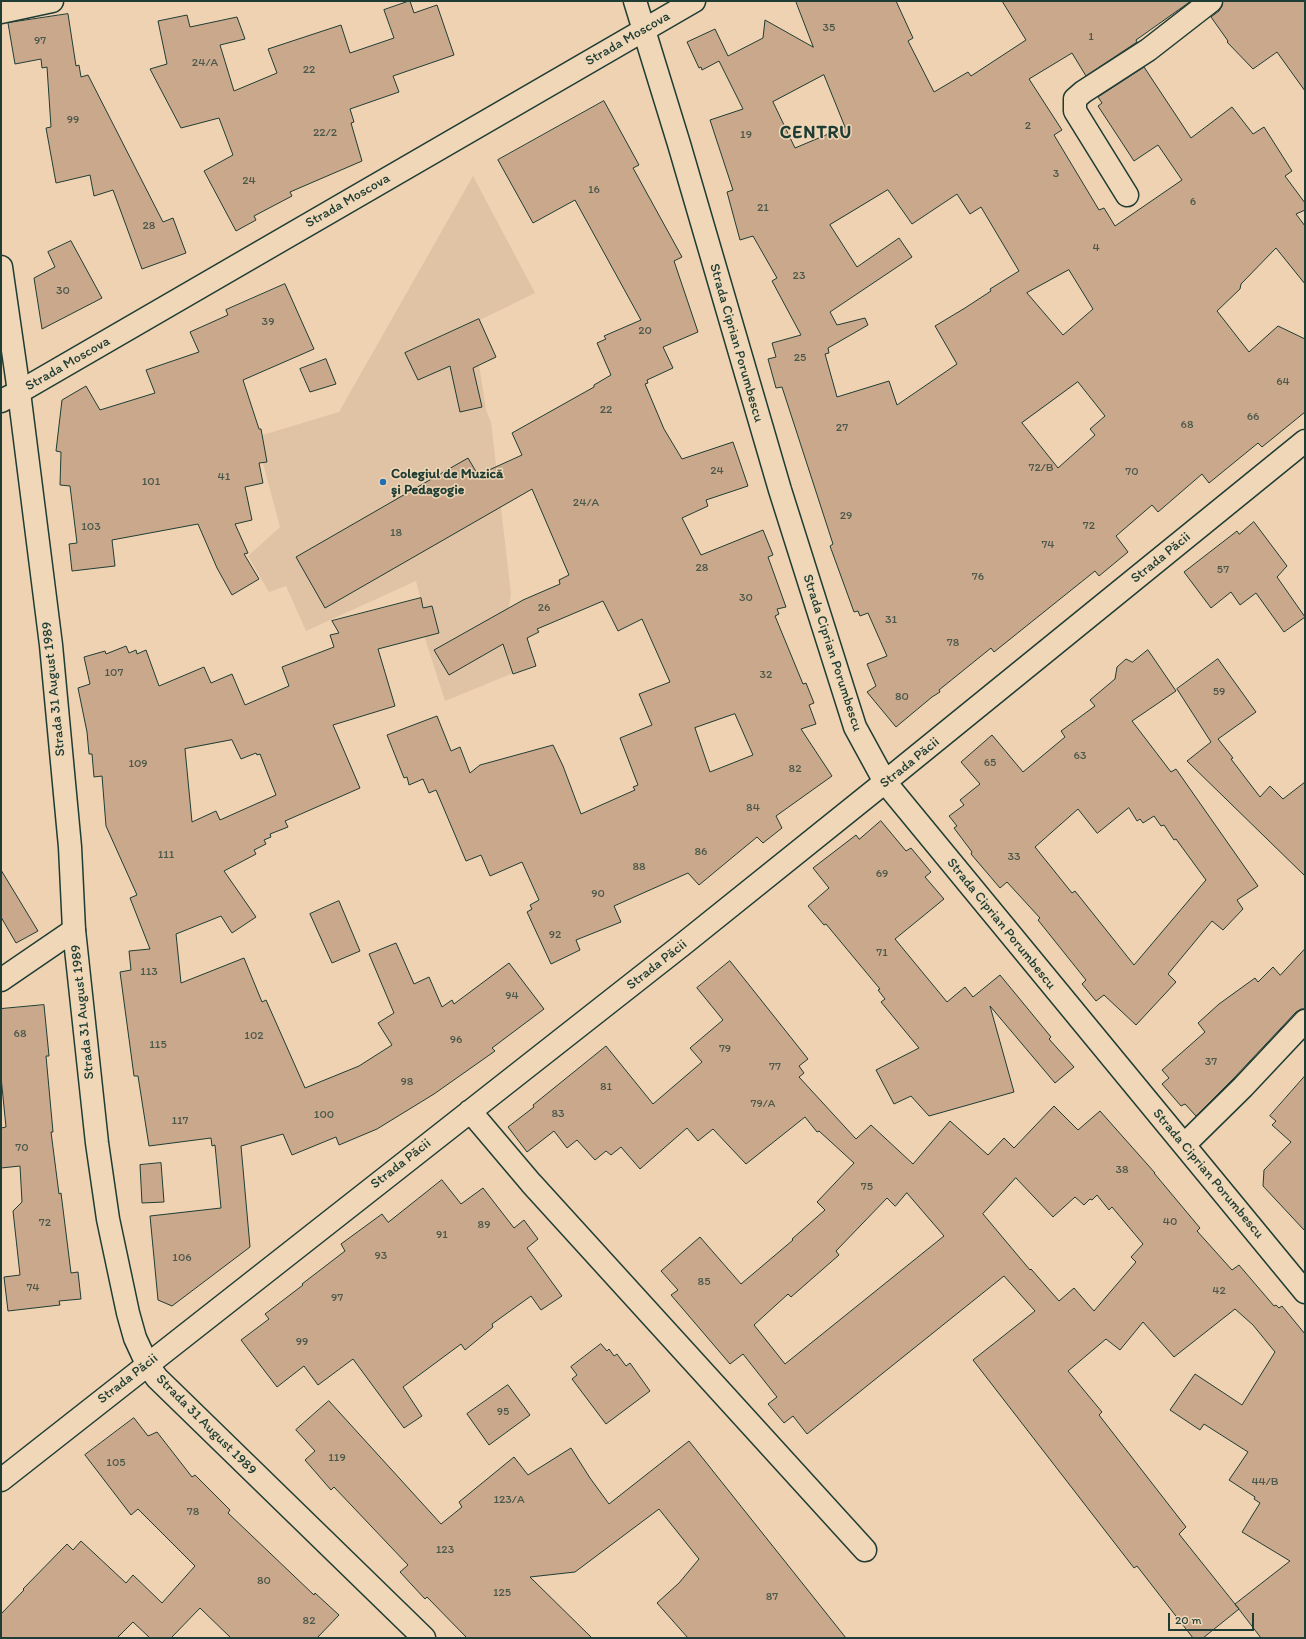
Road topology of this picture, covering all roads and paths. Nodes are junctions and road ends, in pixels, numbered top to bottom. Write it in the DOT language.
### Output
graph roads {
  1 [pos="52,1"];
  2 [pos="635,1"];
  3 [pos="694,1"];
  4 [pos="1211,1"];
  5 [pos="1,12"];
  6 [pos="643,30"];
  7 [pos="1127,195"];
  8 [pos="1,267"];
  9 [pos="10,397"];
  10 [pos="1305,441"];
  11 [pos="885,782"];
  12 [pos="74,930"];
  13 [pos="1,980"];
  14 [pos="1305,1021"];
  15 [pos="470,1110"];
  16 [pos="1184,1145"];
  17 [pos="1305,1292"];
  18 [pos="147,1364"];
  19 [pos="1,1480"];
  20 [pos="865,1550"];
  21 [pos="424,1638"];
  1 -- 5 [label="street"];
  2 -- 6 [label="street, Strada Ciprian Porumbescu"];
  3 -- 6 [label="street, Strada Moscova"];
  4 -- 7 [label="street"];
  6 -- 9 [label="street, Strada Moscova"];
  6 -- 11 [label="street, Strada Ciprian Porumbescu"];
  8 -- 9 [label="street, Strada 31 August 1989"];
  9 -- 12 [label="street, Strada 31 August 1989"];
  10 -- 11 [label="street, Strada Păcii"];
  11 -- 15 [label="street, Strada Păcii"];
  11 -- 16 [label="street, Strada Ciprian Porumbescu"];
  12 -- 13 [label="street"];
  12 -- 18 [label="street, Strada 31 August 1989"];
  14 -- 16 [label="street"];
  15 -- 18 [label="street, Strada Păcii"];
  15 -- 20 [label="street"];
  16 -- 17 [label="street, Strada Ciprian Porumbescu"];
  18 -- 19 [label="street, Strada Păcii"];
  18 -- 21 [label="street, Strada 31 August 1989"];
}
